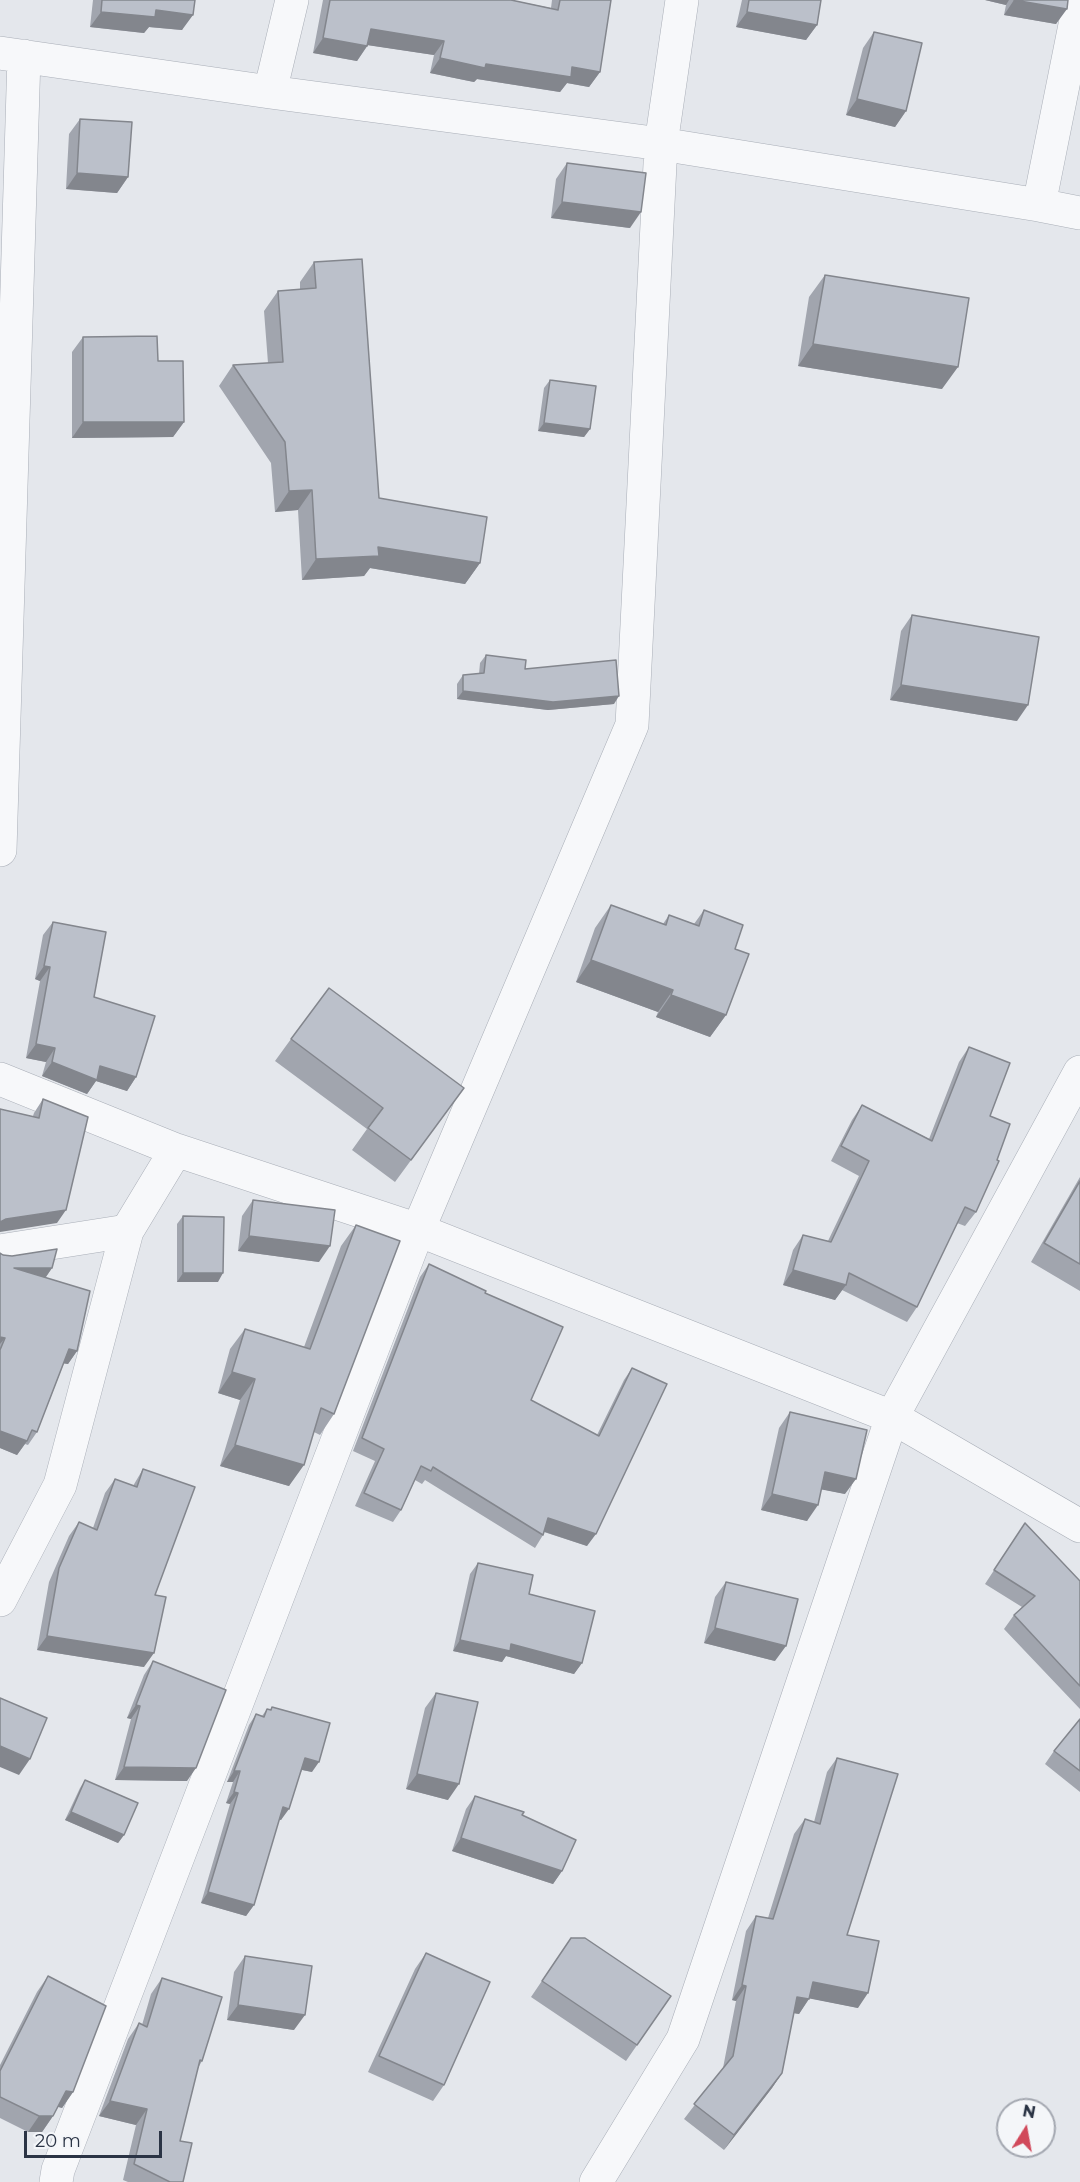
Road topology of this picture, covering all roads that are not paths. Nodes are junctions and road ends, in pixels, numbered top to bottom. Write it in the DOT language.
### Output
graph roads {
  1 [pos="292,0"];
  2 [pos="682,0"];
  3 [pos="1080,0"];
  4 [pos="12,55"];
  5 [pos="270,92"];
  6 [pos="661,144"];
  7 [pos="1039,205"];
  8 [pos="1080,213"];
  9 [pos="0,850"];
  10 [pos="1080,1072"];
  11 [pos="0,1079"];
  12 [pos="176,1150"];
  13 [pos="418,1230"];
  14 [pos="127,1231"];
  15 [pos="0,1251"];
  16 [pos="892,1417"];
  17 [pos="1080,1526"];
  18 [pos="0,1600"];
  19 [pos="57,2182"];
  20 [pos="596,2182"];
  1 -- 5 [label="street"];
  2 -- 6 [label="street"];
  3 -- 7 [label="street"];
  4 -- 5 [label="street"];
  4 -- 9 [label="street"];
  5 -- 6 [label="street"];
  6 -- 7 [label="street"];
  6 -- 13 [label="street"];
  7 -- 8 [label="street"];
  10 -- 16 [label="street"];
  11 -- 12 [label="street"];
  12 -- 13 [label="street"];
  12 -- 14 [label="street"];
  13 -- 16 [label="street"];
  13 -- 19 [label="street"];
  14 -- 15 [label="street"];
  14 -- 18 [label="street"];
  16 -- 17 [label="street"];
  16 -- 20 [label="street"];
}
